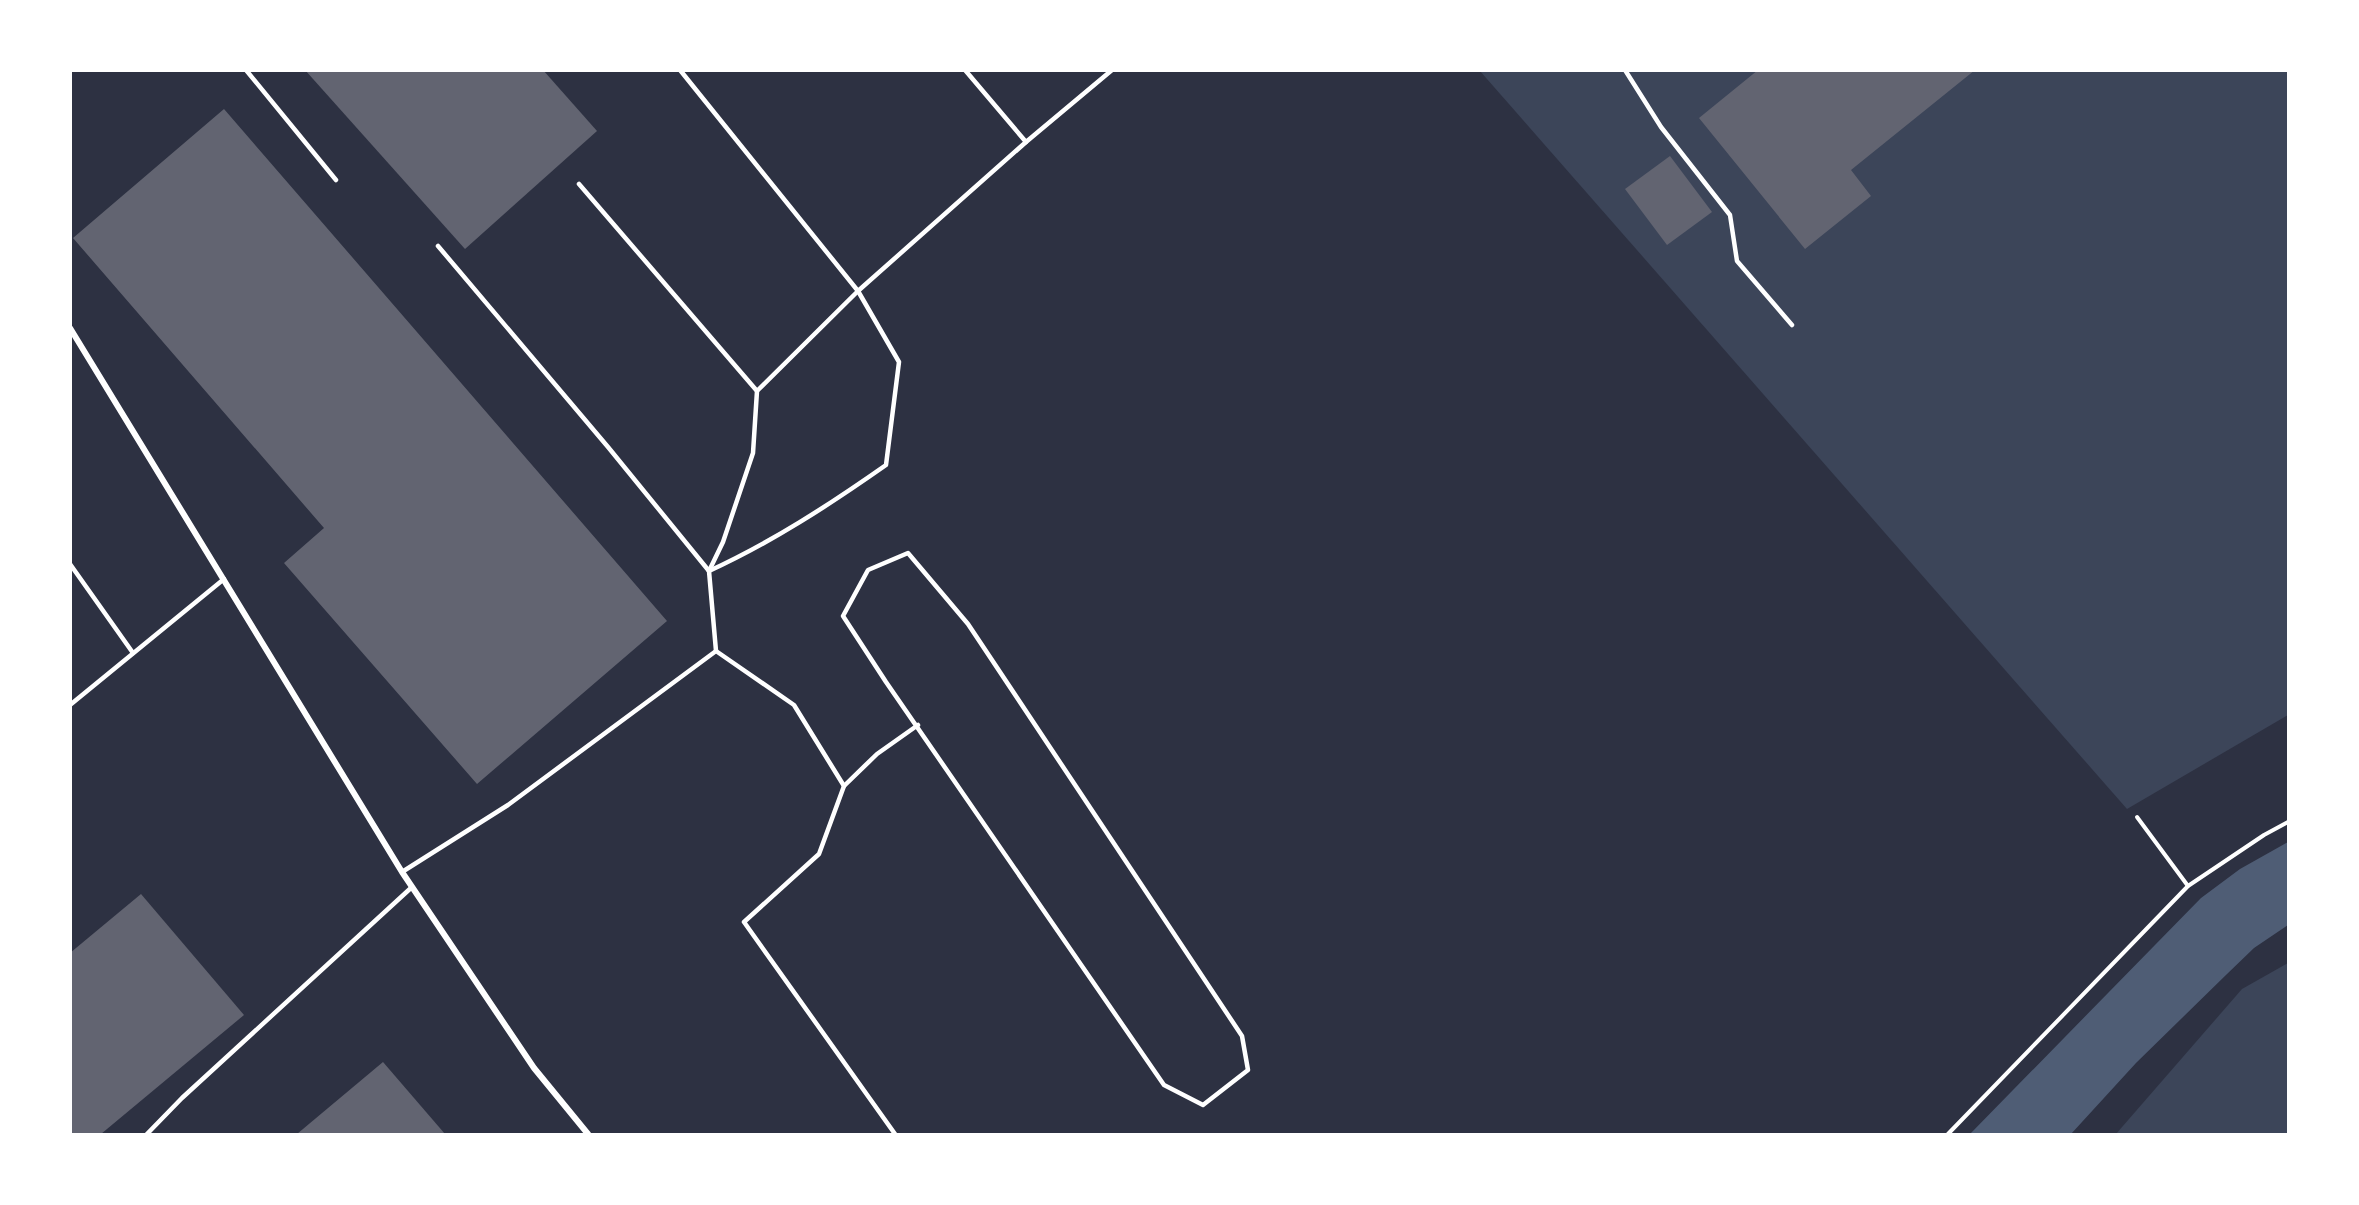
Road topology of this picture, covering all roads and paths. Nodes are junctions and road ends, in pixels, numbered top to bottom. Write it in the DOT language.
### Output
graph roads {
  1 [pos="246,70"];
  2 [pos="680,70"];
  3 [pos="965,70"];
  4 [pos="1112,70"];
  5 [pos="1625,70"];
  6 [pos="1026,142"];
  7 [pos="336,180"];
  8 [pos="579,184"];
  9 [pos="438,246"];
  10 [pos="858,291"];
  11 [pos="1792,325"];
  12 [pos="70,327"];
  13 [pos="758,391"];
  14 [pos="70,564"];
  15 [pos="709,571"];
  16 [pos="224,579"];
  17 [pos="716,651"];
  18 [pos="133,653"];
  19 [pos="70,705"];
  20 [pos="918,725"];
  21 [pos="844,786"];
  22 [pos="2137,817"];
  23 [pos="2289,822"];
  24 [pos="402,872"];
  25 [pos="2188,886"];
  26 [pos="412,887"];
  27 [pos="147,1134"];
  28 [pos="588,1134"];
  29 [pos="895,1134"];
  30 [pos="1948,1134"];
  1 -- 7 [label="lane"];
  2 -- 10 [label="lane"];
  3 -- 6 [label="lane"];
  4 -- 6 [label="lane"];
  5 -- 11 [label="lane"];
  6 -- 10 [label="lane"];
  8 -- 13 [label="lane"];
  9 -- 15 [label="lane"];
  10 -- 13 [label="lane"];
  10 -- 15 [label="lane"];
  12 -- 16 [label="street"];
  13 -- 15 [label="lane"];
  14 -- 18 [label="lane"];
  15 -- 17 [label="lane"];
  16 -- 18 [label="lane"];
  16 -- 24 [label="street"];
  17 -- 21 [label="lane"];
  17 -- 24 [label="lane"];
  18 -- 19 [label="lane"];
  20 -- 20 [label="lane"];
  20 -- 21 [label="lane"];
  21 -- 29 [label="lane"];
  22 -- 25 [label="path"];
  23 -- 25 [label="path"];
  24 -- 26 [label="street"];
  25 -- 30 [label="path"];
  26 -- 27 [label="lane"];
  26 -- 28 [label="street"];
}
